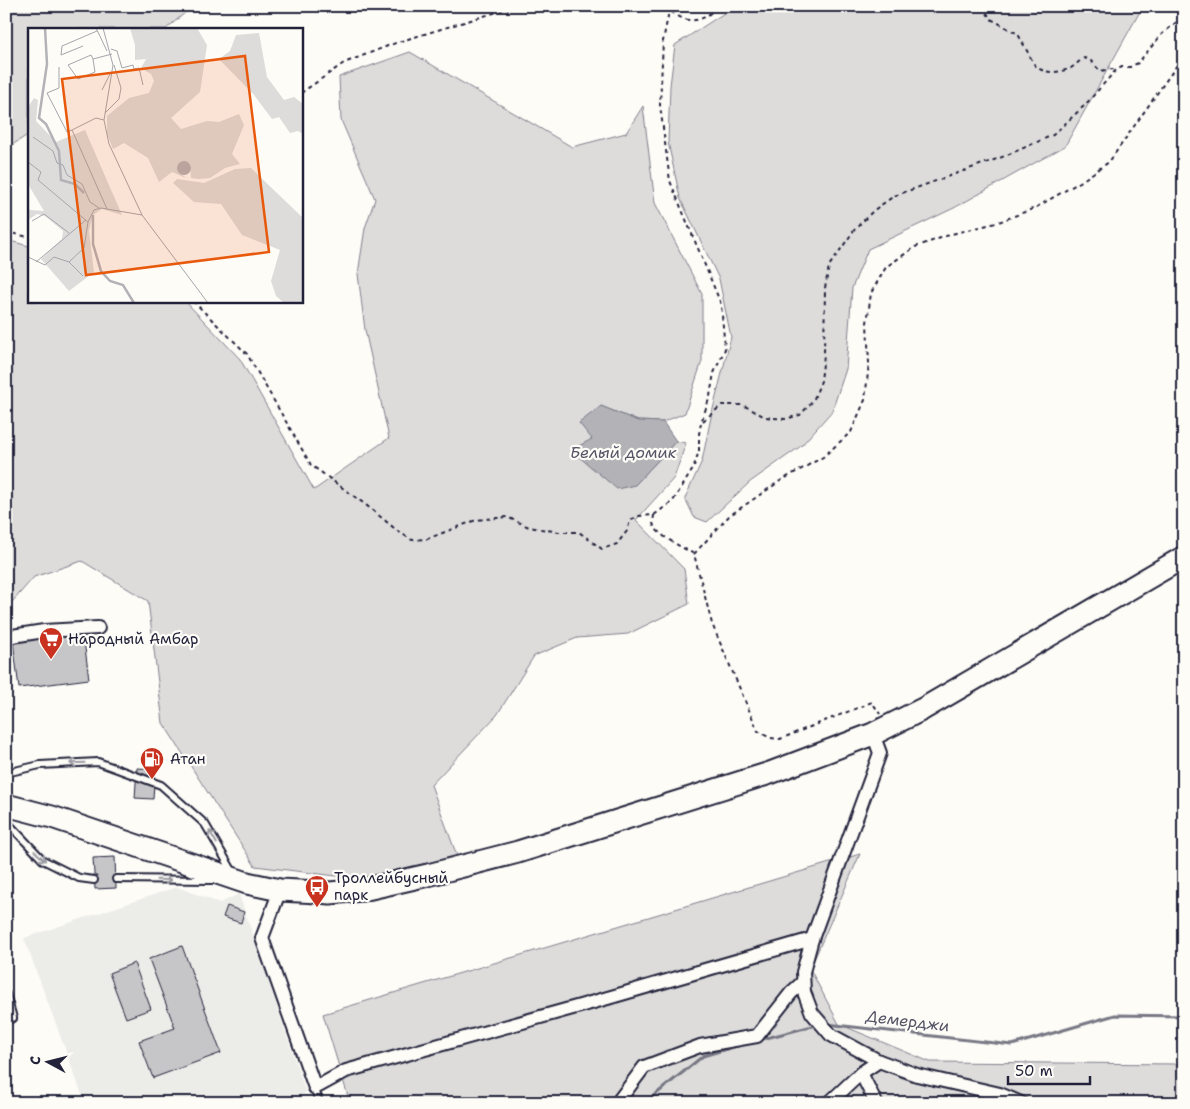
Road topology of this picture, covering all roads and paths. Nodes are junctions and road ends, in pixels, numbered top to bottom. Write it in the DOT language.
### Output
graph roads {
  1 [pos="517,6"];
  2 [pos="666,6"];
  3 [pos="717,6"];
  4 [pos="982,6"];
  5 [pos="669,11"];
  6 [pos="1184,16"];
  7 [pos="1184,48"];
  8 [pos="1116,70"];
  9 [pos="302,92"];
  10 [pos="6,232"];
  11 [pos="28,237"];
  12 [pos="194,302"];
  13 [pos="701,423"];
  14 [pos="654,515"];
  15 [pos="694,554"];
  16 [pos="1184,557"];
  17 [pos="98,628"];
  18 [pos="6,637"];
  19 [pos="880,730"];
  20 [pos="6,773"];
  21 [pos="6,805"];
  22 [pos="6,821"];
  23 [pos="116,879"];
  24 [pos="238,879"];
  25 [pos="94,880"];
  26 [pos="280,890"];
  27 [pos="812,939"];
  28 [pos="803,982"];
  29 [pos="6,994"];
  30 [pos="6,1021"];
  31 [pos="879,1061"];
  32 [pos="862,1073"];
  33 [pos="315,1088"];
  34 [pos="319,1103"];
  35 [pos="617,1103"];
  36 [pos="829,1103"];
  37 [pos="876,1103"];
  38 [pos="1021,1103"];
  1 -- 9 [label="path"];
  2 -- 5 [label="path"];
  3 -- 5 [label="path"];
  4 -- 8 [label="path"];
  5 -- 13 [label="path"];
  6 -- 8 [label="path"];
  7 -- 15 [label="path"];
  8 -- 13 [label="path"];
  10 -- 11 [label="path"];
  12 -- 14 [label="path"];
  13 -- 14 [label="path"];
  14 -- 15 [label="path"];
  15 -- 19 [label="path"];
  16 -- 19 [label="highway"];
  17 -- 18 [label="street"];
  19 -- 26 [label="highway"];
  19 -- 27 [label="street"];
  24 -- 20 [label="lane, one-way"];
  21 -- 24 [label="highway"];
  22 -- 25 [label="lane, one-way"];
  23 -- 24 [label="lane, one-way"];
  24 -- 26 [label="highway"];
  26 -- 33 [label="street"];
  27 -- 28 [label="street"];
  27 -- 33 [label="street"];
  28 -- 31 [label="street"];
  28 -- 35 [label="street"];
  29 -- 30 [label="lane"];
  31 -- 32 [label="street"];
  31 -- 38 [label="street"];
  32 -- 36 [label="street"];
  32 -- 37 [label="street"];
  33 -- 34 [label="lane"];
}
